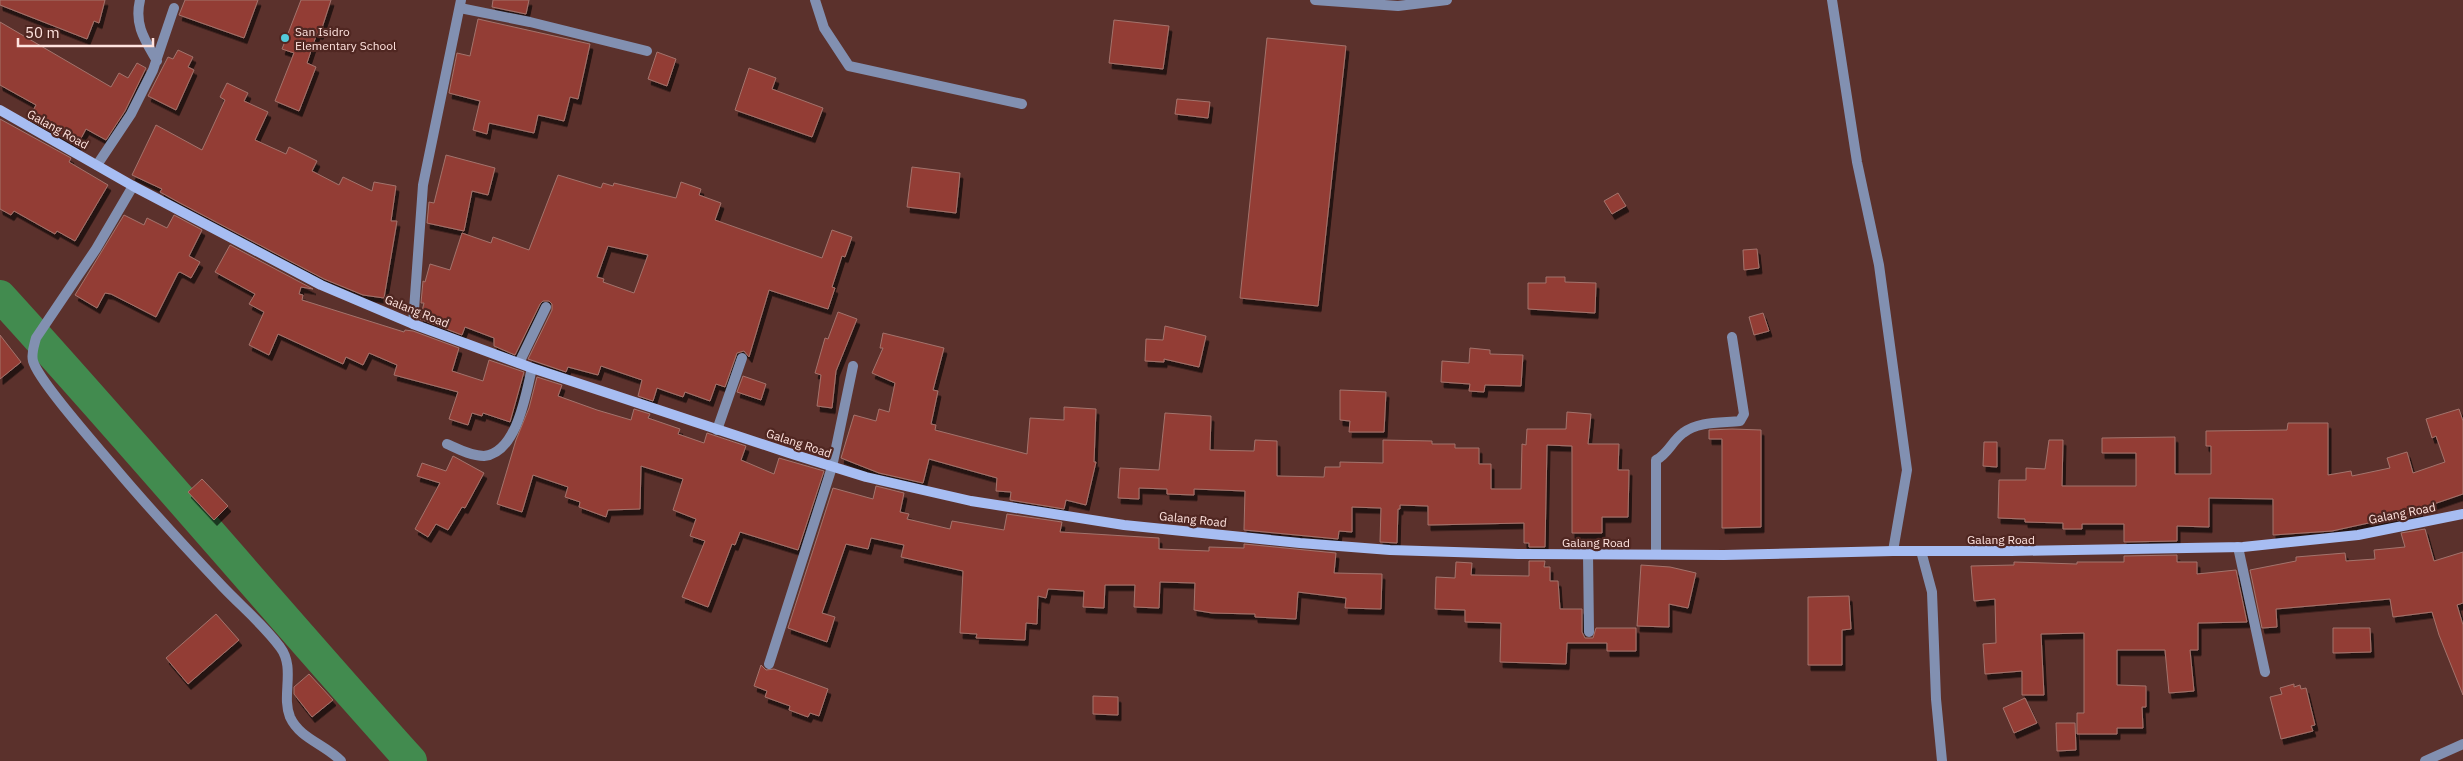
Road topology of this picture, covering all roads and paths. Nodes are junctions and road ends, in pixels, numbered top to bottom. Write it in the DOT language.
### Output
graph roads {
  1 [pos="140,0"];
  2 [pos="815,0"];
  3 [pos="1315,0"];
  4 [pos="1447,0"];
  5 [pos="1832,0"];
  6 [pos="461,4"];
  7 [pos="174,8"];
  8 [pos="647,51"];
  9 [pos="157,61"];
  10 [pos="1022,104"];
  11 [pos="0,110"];
  12 [pos="97,165"];
  13 [pos="133,186"];
  14 [pos="546,307"];
  15 [pos="413,324"];
  16 [pos="1732,337"];
  17 [pos="742,358"];
  18 [pos="520,363"];
  19 [pos="853,366"];
  20 [pos="532,368"];
  21 [pos="717,430"];
  22 [pos="447,444"];
  23 [pos="832,467"];
  24 [pos="2463,514"];
  25 [pos="2238,547"];
  26 [pos="1893,551"];
  27 [pos="1921,551"];
  28 [pos="1588,554"];
  29 [pos="1656,554"];
  30 [pos="1589,632"];
  31 [pos="769,664"];
  32 [pos="2265,672"];
  33 [pos="2463,744"];
  34 [pos="341,761"];
  35 [pos="1942,761"];
  36 [pos="2424,761"];
  1 -- 9 [label="street"];
  2 -- 10 [label="street"];
  3 -- 4 [label="street"];
  5 -- 26 [label="street"];
  6 -- 8 [label="street"];
  6 -- 15 [label="street"];
  7 -- 9 [label="street"];
  9 -- 12 [label="street"];
  11 -- 12 [label="street, Galang Road"];
  12 -- 13 [label="street, Galang Road"];
  13 -- 15 [label="street, Galang Road"];
  13 -- 34 [label="street"];
  14 -- 18 [label="street"];
  15 -- 18 [label="street, Galang Road"];
  16 -- 29 [label="street"];
  17 -- 21 [label="street"];
  18 -- 20 [label="street, Galang Road"];
  19 -- 23 [label="street"];
  20 -- 21 [label="street, Galang Road"];
  20 -- 22 [label="street"];
  21 -- 23 [label="street, Galang Road"];
  23 -- 28 [label="street, Galang Road"];
  23 -- 31 [label="street"];
  24 -- 25 [label="street, Galang Road"];
  25 -- 27 [label="street, Galang Road"];
  25 -- 32 [label="street"];
  26 -- 27 [label="street, Galang Road"];
  26 -- 29 [label="street, Galang Road"];
  27 -- 35 [label="street"];
  28 -- 29 [label="street, Galang Road"];
  28 -- 30 [label="street"];
  33 -- 36 [label="street"];
}
